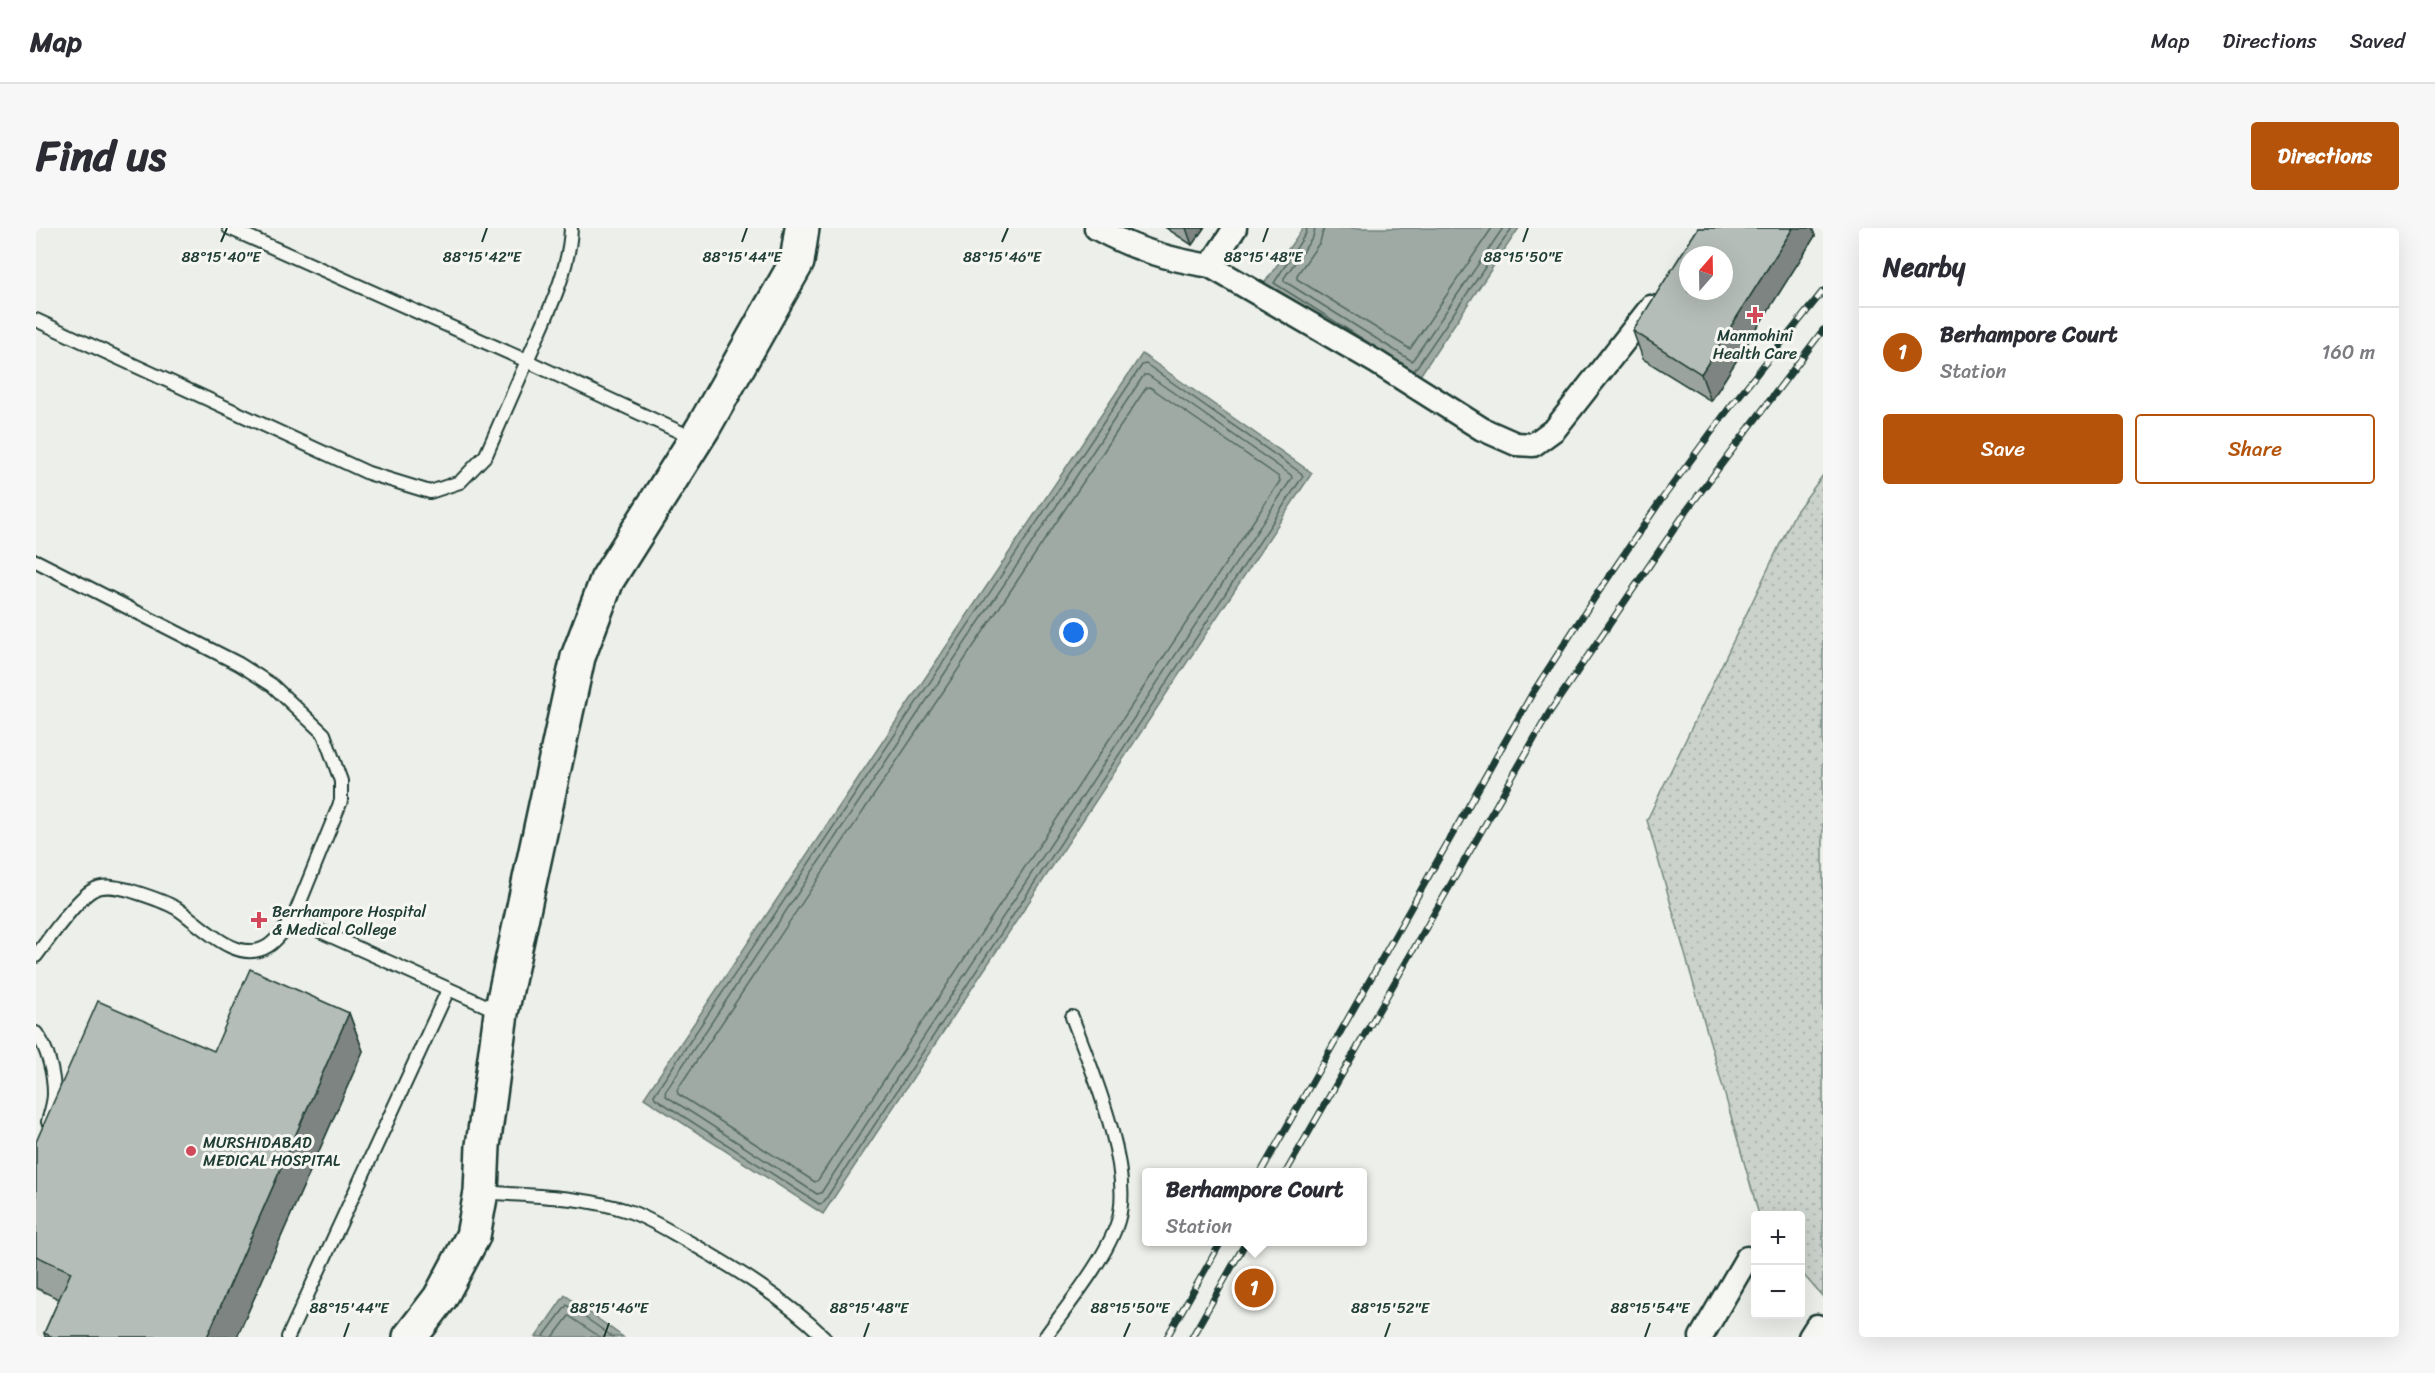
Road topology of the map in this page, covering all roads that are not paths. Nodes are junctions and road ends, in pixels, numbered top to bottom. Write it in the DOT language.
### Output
graph roads {
  1 [pos="229,228"];
  2 [pos="571,228"];
  3 [pos="802,228"];
  4 [pos="1096,228"];
  5 [pos="1235,228"];
  6 [pos="1210,266"];
  7 [pos="1665,285"];
  8 [pos="36,320"];
  9 [pos="527,361"];
  10 [pos="696,439"];
  11 [pos="36,561"];
  12 [pos="293,919"];
  13 [pos="36,956"];
  14 [pos="448,990"];
  15 [pos="501,1013"];
  16 [pos="1072,1017"];
  17 [pos="36,1033"];
  18 [pos="45,1135"];
  19 [pos="481,1192"];
  20 [pos="1747,1258"];
  21 [pos="288,1337"];
  22 [pos="410,1337"];
  23 [pos="824,1337"];
  24 [pos="1045,1337"];
  25 [pos="1701,1337"];
  1 -- 9 [label="lane"];
  2 -- 9 [label="lane"];
  3 -- 10 [label="street"];
  4 -- 6 [label="street"];
  5 -- 6 [label="street"];
  6 -- 7 [label="street"];
  8 -- 9 [label="lane"];
  9 -- 10 [label="lane"];
  10 -- 15 [label="street"];
  11 -- 12 [label="lane"];
  12 -- 13 [label="lane"];
  12 -- 14 [label="lane"];
  14 -- 15 [label="lane"];
  14 -- 21 [label="lane"];
  15 -- 19 [label="street"];
  16 -- 24 [label="lane"];
  17 -- 18 [label="lane"];
  19 -- 22 [label="street"];
  19 -- 23 [label="lane"];
  20 -- 25 [label="street"];
}
